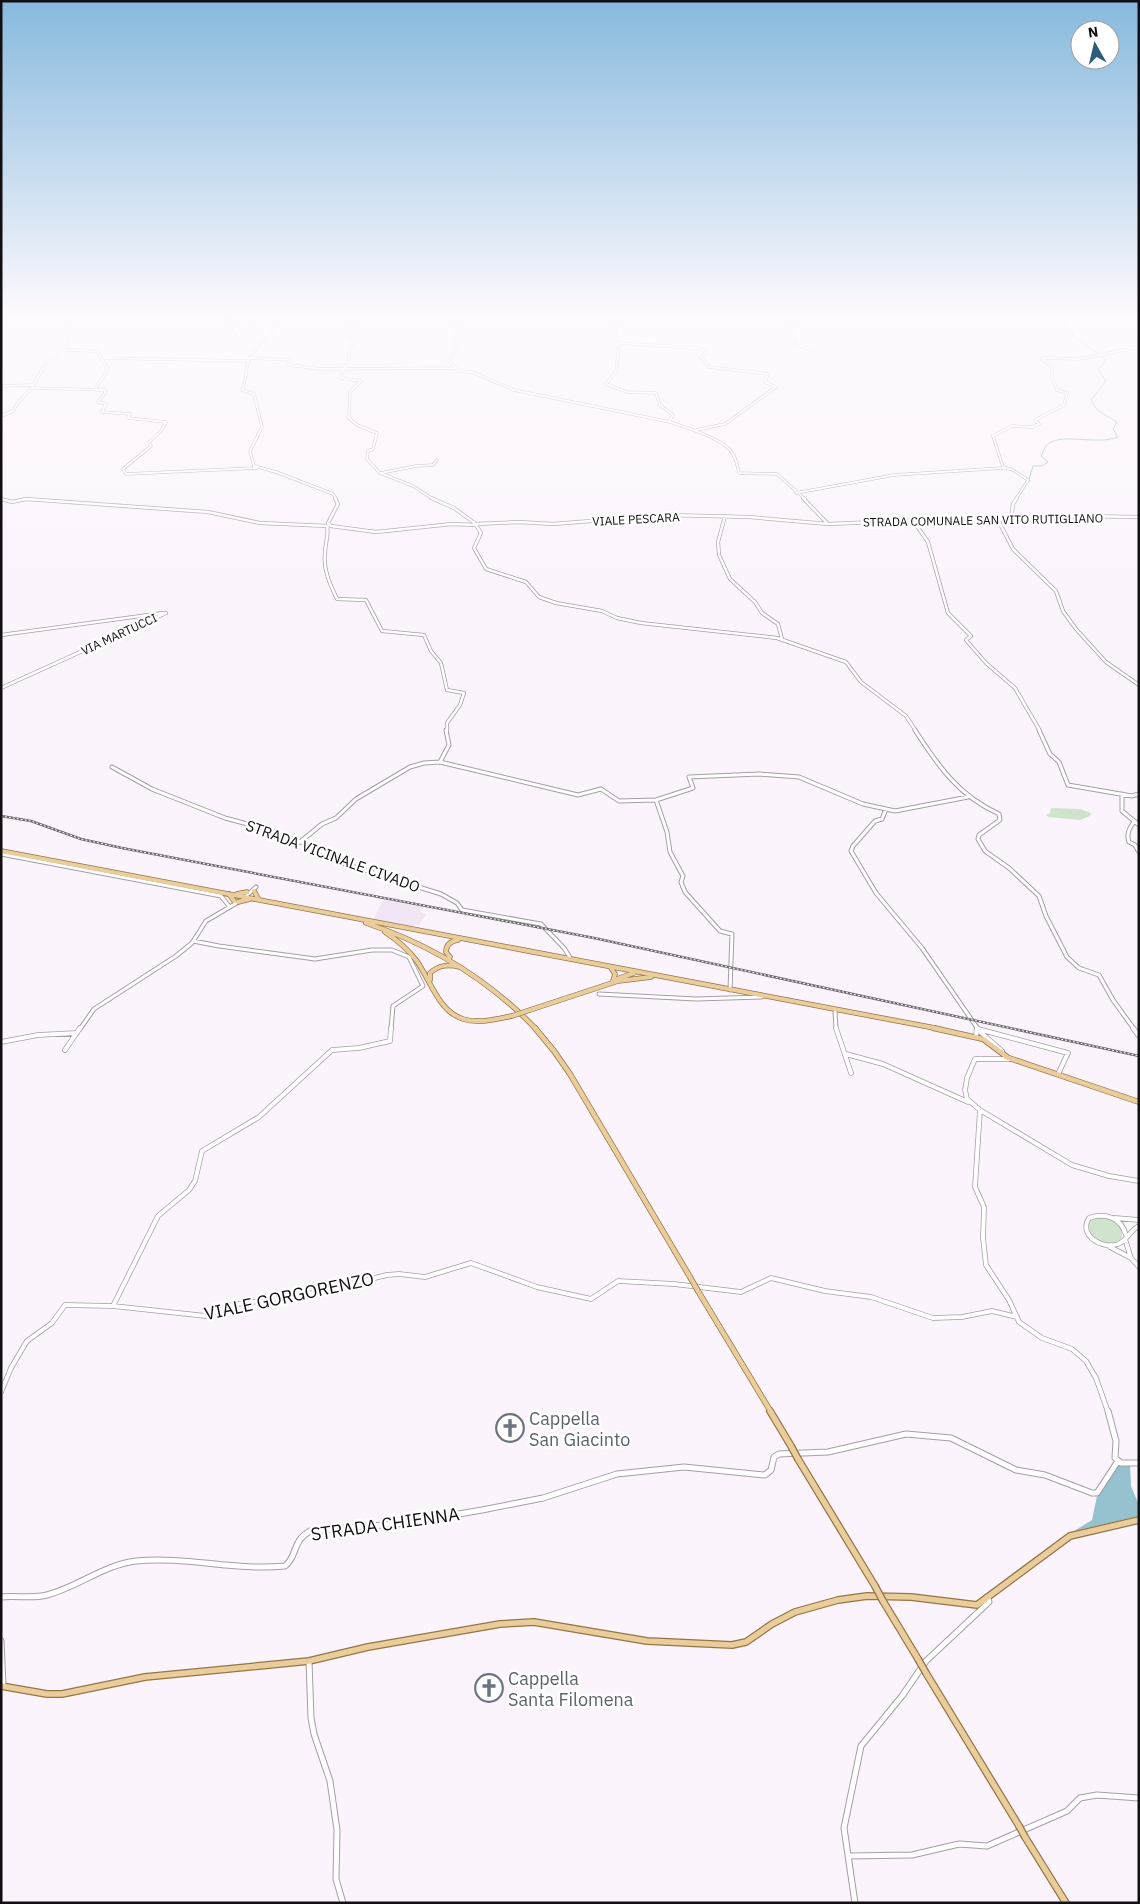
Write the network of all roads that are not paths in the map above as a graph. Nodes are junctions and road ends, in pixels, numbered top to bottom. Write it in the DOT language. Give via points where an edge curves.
graph roads {
  1 [pos="15,407"];
  2 [pos="105,407"];
  3 [pos="257,407"];
  4 [pos="350,407"];
  5 [pos="596,407"];
  6 [pos="661,407"];
  7 [pos="748,407"];
  8 [pos="1060,407"];
  9 [pos="1,416"];
  10 [pos="670,422"];
  11 [pos="695,430"];
  12 [pos="437,460"];
  13 [pos="256,468"];
  14 [pos="1004,468"];
  15 [pos="381,473"];
  16 [pos="796,493"];
  17 [pos="1,499"];
  18 [pos="725,516"];
  19 [pos="1139,517"];
  20 [pos="1011,519"];
  21 [pos="998,520"];
  22 [pos="914,521"];
  23 [pos="475,524"];
  24 [pos="828,524"];
  25 [pos="327,526"];
  26 [pos="334,526"];
  27 [pos="1,635"];
  28 [pos="782,639"];
  29 [pos="1139,685"];
  30 [pos="1,688"];
  31 [pos="440,762"];
  32 [pos="112,767"];
  33 [pos="1122,794"];
  34 [pos="1139,794"];
  35 [pos="969,797"];
  36 [pos="655,800"];
  37 [pos="886,809"];
  38 [pos="1134,822"];
  39 [pos="1139,825"];
  40 [pos="300,842"];
  41 [pos="1,852"];
  42 [pos="1139,852"];
  43 [pos="255,889"];
  44 [pos="247,892"];
  45 [pos="228,894"];
  46 [pos="240,896"];
  47 [pos="245,897"];
  48 [pos="258,899"];
  49 [pos="233,903"];
  50 [pos="340,916"];
  51 [pos="370,924"];
  52 [pos="463,940"];
  53 [pos="193,941"];
  54 [pos="572,960"];
  55 [pos="462,966"];
  56 [pos="611,968"];
  57 [pos="468,970"];
  58 [pos="636,972"];
  59 [pos="660,978"];
  60 [pos="626,980"];
  61 [pos="613,981"];
  62 [pos="430,985"];
  63 [pos="597,987"];
  64 [pos="730,990"];
  65 [pos="599,994"];
  66 [pos="762,997"];
  67 [pos="835,1010"];
  68 [pos="978,1030"];
  69 [pos="78,1033"];
  70 [pos="976,1036"];
  71 [pos="1139,1036"];
  72 [pos="1,1042"];
  73 [pos="65,1050"];
  74 [pos="846,1054"];
  75 [pos="1008,1057"];
  76 [pos="851,1073"];
  77 [pos="1058,1074"];
  78 [pos="1139,1102"];
  79 [pos="970,1103"];
  80 [pos="980,1110"];
  81 [pos="1139,1182"];
  82 [pos="1112,1217"];
  83 [pos="1139,1220"];
  84 [pos="1139,1226"];
  85 [pos="1125,1237"];
  86 [pos="1107,1246"];
  87 [pos="1131,1258"];
  88 [pos="1139,1267"];
  89 [pos="113,1306"];
  90 [pos="1016,1316"];
  91 [pos="729,1342"];
  92 [pos="1,1392"];
  93 [pos="791,1446"];
  94 [pos="1118,1461"];
  95 [pos="1139,1463"];
  96 [pos="1139,1520"];
  97 [pos="1,1597"];
  98 [pos="884,1598"];
  99 [pos="988,1598"];
  100 [pos="1,1641"];
  101 [pos="309,1661"];
  102 [pos="2,1686"];
  103 [pos="1139,1798"];
  104 [pos="849,1856"];
  105 [pos="343,1903"];
  106 [pos="855,1903"];
  107 [pos="1066,1903"];
  1 -- 9 [label="street" via="12,412"];
  2 -- 13 [label="street" via="102,412 166,422 149,442 151,446 124,469 126,474"];
  3 -- 13 [label="street" via="262,427 250,451"];
  4 -- 15 [label="street" via="348,418 377,433 373,449 368,451 366,458"];
  5 -- 10 [label="street"];
  6 -- 10 [label="street" via="673,415"];
  7 -- 11 [label="street" via="724,424"];
  8 -- 14 [label="street" via="1035,420 1039,424 1035,427 1012,426 993,435"];
  10 -- 11 [label="street"];
  11 -- 16 [label="street" via="728,448 735,457 739,473 776,474"];
  12 -- 15 [label="street" via="433,465"];
  13 -- 26 [label="street" via="276,472 333,494 338,504 328,523"];
  14 -- 16 [label="street" via="894,475"];
  14 -- 20 [label="street" via="1028,480 1013,504"];
  15 -- 23 [label="street" via="452,506"];
  16 -- 24 [label="street"];
  17 -- 25 [label="street, VIALE PESCARA" via="149,507 208,512 260,522"];
  18 -- 23 [label="street, VIALE PESCARA" via="658,515 602,522"];
  18 -- 24 [label="street, VIALE PESCARA"];
  18 -- 28 [label="street" via="718,542 730,579 762,613 779,625"];
  19 -- 20 [label="street, STRADA COMUNALE SAN VITO RUTIGLIANO"];
  20 -- 21 [label="street, STRADA COMUNALE SAN VITO RUTIGLIANO"];
  21 -- 22 [label="street, STRADA COMUNALE SAN VITO RUTIGLIANO"];
  21 -- 29 [label="street" via="1013,549 1056,591 1076,630 1106,662"];
  22 -- 24 [label="street, STRADA COMUNALE SAN VITO RUTIGLIANO"];
  22 -- 33 [label="street" via="928,542 948,613 971,636 966,640 986,663 1015,688 1036,722 1050,754 1058,762 1068,786"];
  23 -- 26 [label="street, VIALE PESCARA" via="376,532"];
  23 -- 28 [label="street" via="481,533 475,550 484,568 526,582 541,599 602,611 641,623"];
  25 -- 26 [label="street, VIALE PESCARA"];
  25 -- 31 [label="street" via="326,577 337,599 366,600 382,631 424,635 431,651 441,661 447,690 464,693 446,725 448,747"];
  27 -- 30 [label="street, VIA MARTUCCI" via="166,612"];
  28 -- 35 [label="street" via="849,665 861,682 906,716 936,763"];
  31 -- 36 [label="street" via="576,795 601,789 619,801"];
  31 -- 40 [label="street" via="410,767 376,786"];
  32 -- 40 [label="street, STRADA VICINALE CIVADO" via="152,789 225,818"];
  33 -- 34 [label="street"];
  33 -- 38 [label="street" via="1122,811"];
  35 -- 37 [label="street" via="905,810"];
  35 -- 71 [label="street" via="1001,817 979,835 985,851 1039,896 1067,957 1079,968 1099,975"];
  36 -- 37 [label="street" via="693,788 689,777 768,774 802,778 863,804"];
  36 -- 64 [label="street" via="668,834 670,852 683,876 681,882 685,892 720,931 732,934"];
  37 -- 68 [label="street" via="882,819 876,821 851,851 876,893 922,948"];
  38 -- 39 [label="street"];
  38 -- 42 [label="street" via="1127,838"];
  40 -- 54 [label="street, STRADA VICINALE CIVADO" via="345,864 441,894 457,903 462,910 541,924"];
  41 -- 45 [label="main road"];
  41 -- 49 [label="street" via="221,896"];
  43 -- 44 [label="street"];
  43 -- 47 [label="street"];
  43 -- 48 [label="main road"];
  44 -- 45 [label="main road"];
  44 -- 46 [label="street"];
  45 -- 46 [label="main road"];
  45 -- 49 [label="main road"];
  46 -- 47 [label="main road"];
  46 -- 49 [label="street"];
  47 -- 48 [label="main road"];
  47 -- 49 [label="street"];
  48 -- 49 [label="main road"];
  48 -- 50 [label="main road"];
  49 -- 53 [label="street" via="206,921"];
  50 -- 51 [label="main road"];
  50 -- 52 [label="main road"];
  51 -- 55 [label="main road" via="417,942"];
  51 -- 62 [label="main road" via="406,946"];
  52 -- 54 [label="main road"];
  52 -- 55 [label="main road" via="450,943 446,950"];
  53 -- 69 [label="street" via="176,956 97,1006"];
  53 -- 89 [label="street" via="311,960 369,950 392,951 409,957 423,986 393,1006 390,1041 332,1050 259,1117 202,1151 195,1181 158,1216"];
  54 -- 56 [label="main road"];
  55 -- 57 [label="main road"];
  56 -- 58 [label="main road"];
  56 -- 61 [label="main road" via="615,974"];
  57 -- 62 [label="main road" via="454,965 440,966 430,973"];
  57 -- 91 [label="main road, bridge" via="508,1000 551,1047"];
  58 -- 59 [label="main road"];
  58 -- 60 [label="main road"];
  58 -- 61 [label="main road"];
  59 -- 60 [label="main road"];
  59 -- 64 [label="main road"];
  60 -- 63 [label="main road"];
  61 -- 63 [label="main road"];
  62 -- 63 [label="main road, bridge" via="445,1008 461,1019 482,1022 512,1016"];
  64 -- 66 [label="main road"];
  65 -- 66 [label="street" via="696,999"];
  66 -- 67 [label="main road"];
  67 -- 70 [label="main road"];
  67 -- 74 [label="street" via="836,1033"];
  68 -- 70 [label="street"];
  68 -- 75 [label="street"];
  68 -- 77 [label="street" via="1068,1053"];
  69 -- 72 [label="street" via="38,1035"];
  69 -- 73 [label="street"];
  70 -- 75 [label="main road" via="994,1051"];
  74 -- 76 [label="street"];
  74 -- 79 [label="street" via="883,1064"];
  75 -- 77 [label="main road"];
  75 -- 79 [label="street" via="973,1060 966,1085 966,1097"];
  77 -- 78 [label="main road"];
  79 -- 80 [label="street"];
  80 -- 81 [label="street" via="1072,1165"];
  80 -- 90 [label="street" via="975,1187 984,1207 986,1265"];
  82 -- 83 [label="street"];
  82 -- 85 [label="street" via="1122,1225"];
  82 -- 86 [label="street" via="1094,1216 1086,1221 1085,1226 1089,1236"];
  84 -- 85 [label="street"];
  85 -- 86 [label="street" via="1118,1245"];
  85 -- 87 [label="street"];
  86 -- 87 [label="street"];
  87 -- 88 [label="street"];
  89 -- 90 [label="street, VIALE GORGORENZO" via="206,1316 238,1304 308,1294 387,1275 425,1277 474,1263 537,1287 591,1299 599,1297 618,1281 741,1292 771,1278 825,1291 871,1297 933,1318 962,1317 992,1310"];
  89 -- 92 [label="street, VIALE GORGORENZO" via="65,1305 52,1323 27,1341"];
  90 -- 94 [label="street" via="1028,1330 1079,1353 1092,1369 1113,1427 1114,1454"];
  91 -- 93 [label="main road"];
  93 -- 98 [label="main road, bridge"];
  94 -- 95 [label="street"];
  94 -- 97 [label="street, STRADA CHIENNA" via="1095,1494 1045,1475 1016,1470 951,1438 915,1434 828,1452 779,1454 774,1457 769,1474 765,1475 684,1467 612,1475 543,1498 407,1523 310,1531 300,1537 285,1566 137,1560 113,1566 44,1596"];
  96 -- 99 [label="main road" via="1078,1532"];
  98 -- 99 [label="main road" via="911,1596 977,1605"];
  98 -- 101 [label="main road" via="850,1598 814,1605 781,1619 742,1644 647,1640 534,1622 450,1632"];
  98 -- 107 [label="main road, bridge"];
  99 -- 104 [label="street" via="989,1602 926,1661 861,1746 844,1828"];
  100 -- 102 [label="street"];
  101 -- 102 [label="main road" via="144,1677 50,1695"];
  101 -- 105 [label="street" via="311,1718 330,1781 337,1830 336,1879"];
  103 -- 104 [label="street" via="1097,1795 1080,1798 1067,1811 987,1846 959,1844 912,1855"];
  104 -- 106 [label="street"];
}
